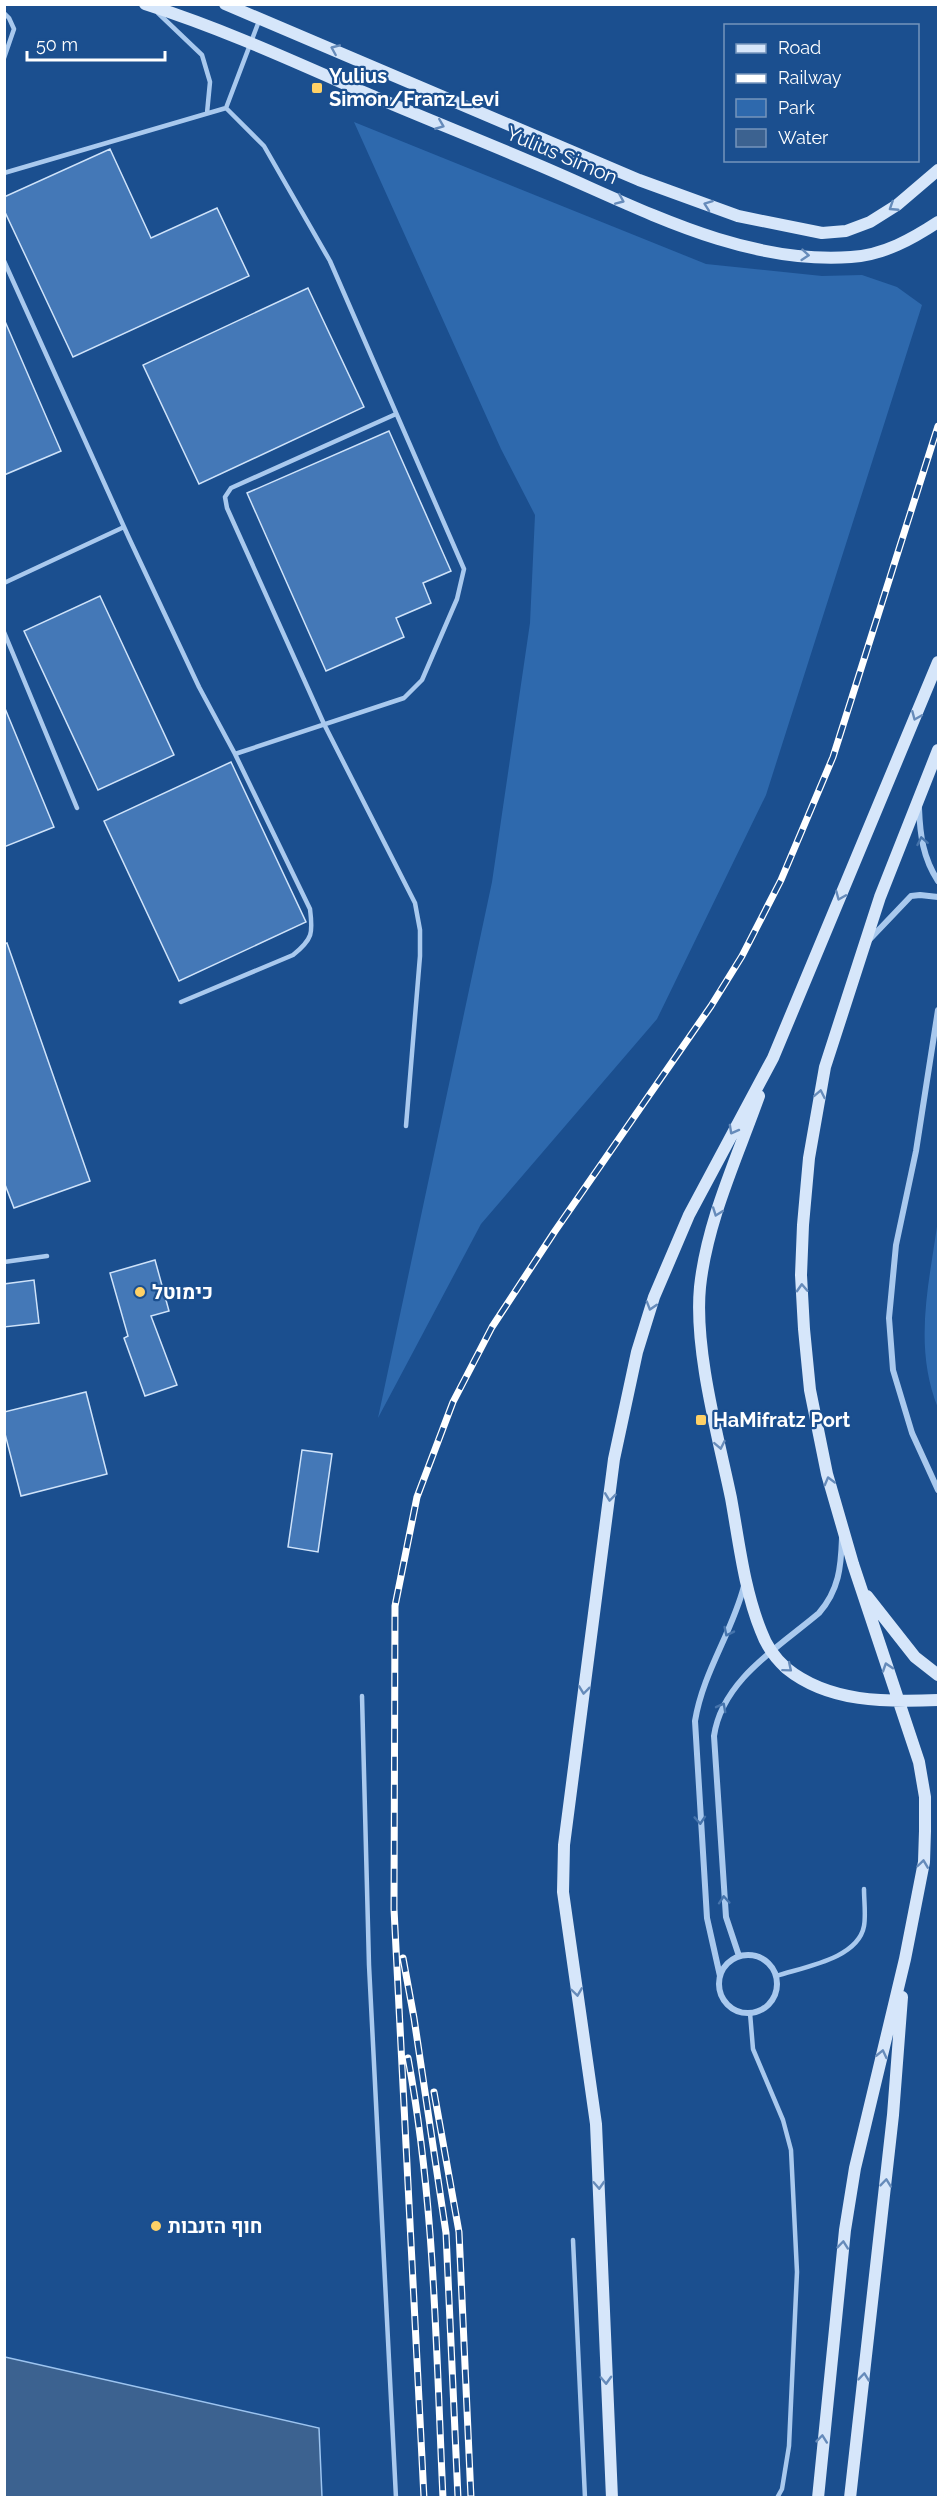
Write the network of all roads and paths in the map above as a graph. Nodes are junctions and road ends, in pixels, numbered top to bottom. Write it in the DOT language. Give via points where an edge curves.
graph roads {
  1 [pos="225,4"];
  2 [pos="148,6"];
  3 [pos="4,13"];
  4 [pos="260,18"];
  5 [pos="251,44"];
  6 [pos="4,58"];
  7 [pos="226,108"];
  8 [pos="207,113"];
  9 [pos="939,170"];
  10 [pos="4,172"];
  11 [pos="939,222"];
  12 [pos="4,261"];
  13 [pos="396,414"];
  14 [pos="124,527"];
  15 [pos="4,583"];
  16 [pos="4,632"];
  17 [pos="939,662"];
  18 [pos="324,724"];
  19 [pos="939,750"];
  20 [pos="235,754"];
  21 [pos="919,798"];
  22 [pos="77,808"];
  23 [pos="939,881"];
  24 [pos="939,897"];
  25 [pos="865,944"];
  26 [pos="181,1002"];
  27 [pos="938,1013"];
  28 [pos="773,1058"];
  29 [pos="406,1126"];
  30 [pos="47,1256"];
  31 [pos="4,1262"];
  32 [pos="939,1490"];
  33 [pos="842,1526"];
  34 [pos="746,1576"];
  35 [pos="861,1588"];
  36 [pos="772,1653"];
  37 [pos="939,1675"];
  38 [pos="362,1696"];
  39 [pos="939,1700"];
  40 [pos="898,1702"];
  41 [pos="864,1889"];
  42 [pos="739,1956"];
  43 [pos="905,1959"];
  44 [pos="720,1976"];
  45 [pos="776,1976"];
  46 [pos="750,2013"];
  47 [pos="573,2240"];
  48 [pos="396,2498"];
  49 [pos="585,2498"];
  50 [pos="612,2498"];
  51 [pos="777,2498"];
  52 [pos="818,2498"];
  53 [pos="850,2498"];
  1 -- 4 [label="street, Yulius Simon"];
  2 -- 5 [label="street, Yulius Simon"];
  2 -- 8 [label="lane" via="202,55 210,82"];
  3 -- 6 [label="lane" via="14,29"];
  4 -- 5 [label="lane"];
  9 -- 4 [label="street, Yulius Simon, one-way" via="870,222 846,231 822,233 789,228 738,216 639,180"];
  5 -- 7 [label="lane"];
  5 -- 11 [label="street, Yulius Simon, one-way" via="738,246 778,253 852,257 882,252"];
  7 -- 8 [label="lane"];
  7 -- 13 [label="lane" via="264,146 330,261"];
  8 -- 10 [label="lane"];
  12 -- 14 [label="lane"];
  13 -- 18 [label="lane" via="464,569 457,599 422,680 404,698"];
  13 -- 18 [label="lane" via="231,488 225,497"];
  14 -- 15 [label="lane"];
  14 -- 20 [label="lane"];
  16 -- 22 [label="lane"];
  17 -- 28 [label="street, one-way"];
  18 -- 20 [label="lane"];
  18 -- 29 [label="lane" via="415,903 420,956"];
  19 -- 21 [label="street"];
  20 -- 26 [label="lane" via="310,909 313,930 306,945 293,955"];
  23 -- 21 [label="street, one-way" via="920,837"];
  21 -- 25 [label="street"];
  24 -- 25 [label="street" via="911,896"];
  33 -- 25 [label="street, one-way" via="810,1390 801,1275 802,1225 825,1066"];
  27 -- 32 [label="street" via="896,1245 890,1318 893,1370 912,1433"];
  28 -- 34 [label="street, one-way" via="710,1231 700,1288 702,1345"];
  28 -- 50 [label="street, one-way" via="689,1215 664,1271 637,1352 615,1459 564,1845 563,1892 596,2124"];
  30 -- 31 [label="lane"];
  33 -- 35 [label="street"];
  33 -- 36 [label="street" via="838,1582 829,1602"];
  34 -- 36 [label="street" via="761,1632"];
  34 -- 44 [label="street, one-way" via="736,1616 706,1677 695,1721 707,1918"];
  35 -- 37 [label="street" via="915,1657"];
  40 -- 35 [label="street, one-way"];
  36 -- 40 [label="street, one-way" via="796,1675 824,1690"];
  42 -- 36 [label="street, one-way" via="726,1917 714,1736 724,1703 748,1673"];
  38 -- 48 [label="lane" via="369,1965"];
  39 -- 40 [label="street"];
  43 -- 40 [label="street, one-way" via="924,1862 925,1797"];
  41 -- 45 [label="lane" via="864,1925 859,1940 847,1952"];
  42 -- 44 [label="street"];
  42 -- 45 [label="street" via="757,1957"];
  52 -- 43 [label="street, one-way" via="854,2178"];
  53 -- 43 [label="street, one-way" via="893,2115"];
  44 -- 46 [label="street" via="724,2001 740,2012"];
  45 -- 46 [label="street" via="772,2001"];
  46 -- 51 [label="lane" via="753,2049 783,2120 791,2150 797,2284 789,2446"];
  47 -- 49 [label="lane"];
}
